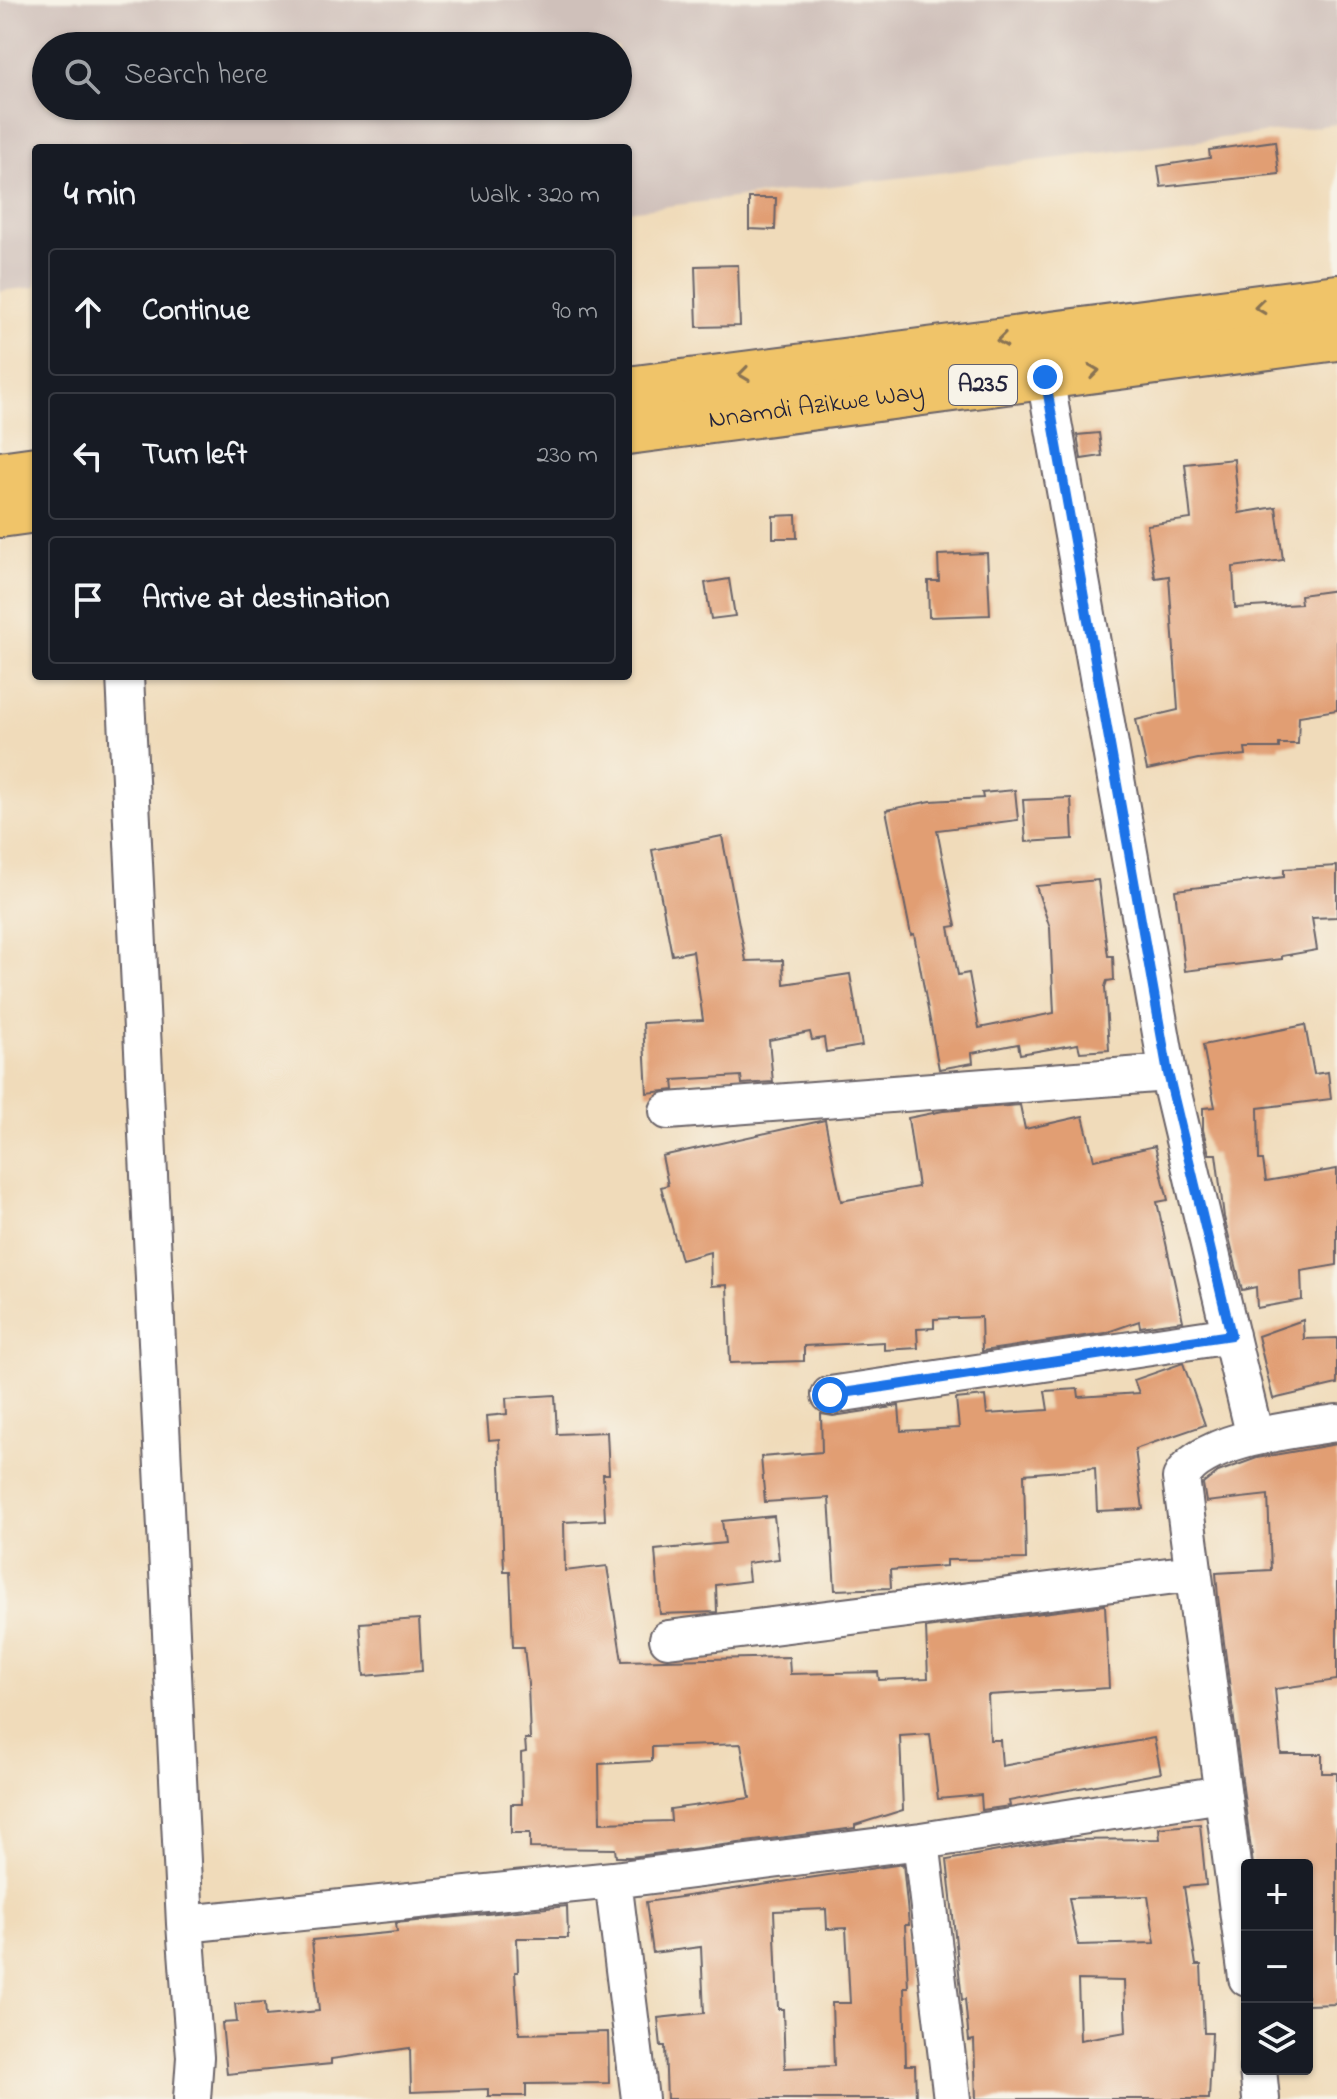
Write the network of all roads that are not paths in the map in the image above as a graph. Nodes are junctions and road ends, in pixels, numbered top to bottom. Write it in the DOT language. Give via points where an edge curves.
graph roads {
  1 [pos="1337,297"];
  2 [pos="1337,338"];
  3 [pos="1045,377"];
  4 [pos="632,388"];
  5 [pos="632,431"];
  6 [pos="32,470"];
  7 [pos="0,474"];
  8 [pos="32,511"];
  9 [pos="0,515"];
  10 [pos="125,680"];
  11 [pos="1168,1073"];
  12 [pos="668,1111"];
  13 [pos="1231,1335"];
  14 [pos="830,1395"];
  15 [pos="1337,1423"];
  16 [pos="1255,1437"];
  17 [pos="1192,1573"];
  18 [pos="668,1639"];
  19 [pos="1222,1794"];
  20 [pos="921,1841"];
  21 [pos="613,1880"];
  22 [pos="185,1924"];
  23 [pos="1241,1934"];
  24 [pos="1259,2075"];
  25 [pos="193,2099"];
  26 [pos="640,2099"];
  27 [pos="952,2099"];
  28 [pos="1261,2099"];
  1 -- 4 [label="highway, Nnamdi Azikwe Way / A235, one-way"];
  3 -- 2 [label="highway, Nnamdi Azikwe Way / A235, one-way"];
  3 -- 5 [label="highway, Nnamdi Azikwe Way / A235"];
  3 -- 11 [label="street"];
  6 -- 7 [label="highway"];
  8 -- 9 [label="highway"];
  10 -- 22 [label="street"];
  11 -- 12 [label="street"];
  11 -- 13 [label="street"];
  13 -- 14 [label="street"];
  13 -- 16 [label="street"];
  15 -- 16 [label="street"];
  16 -- 17 [label="street" via="1197,1460 1181,1478"];
  17 -- 18 [label="street"];
  17 -- 19 [label="street"];
  19 -- 20 [label="street"];
  19 -- 23 [label="street"];
  20 -- 21 [label="street"];
  20 -- 27 [label="street"];
  21 -- 22 [label="street"];
  21 -- 26 [label="street"];
  22 -- 25 [label="street"];
  24 -- 28 [label="street"];
}
